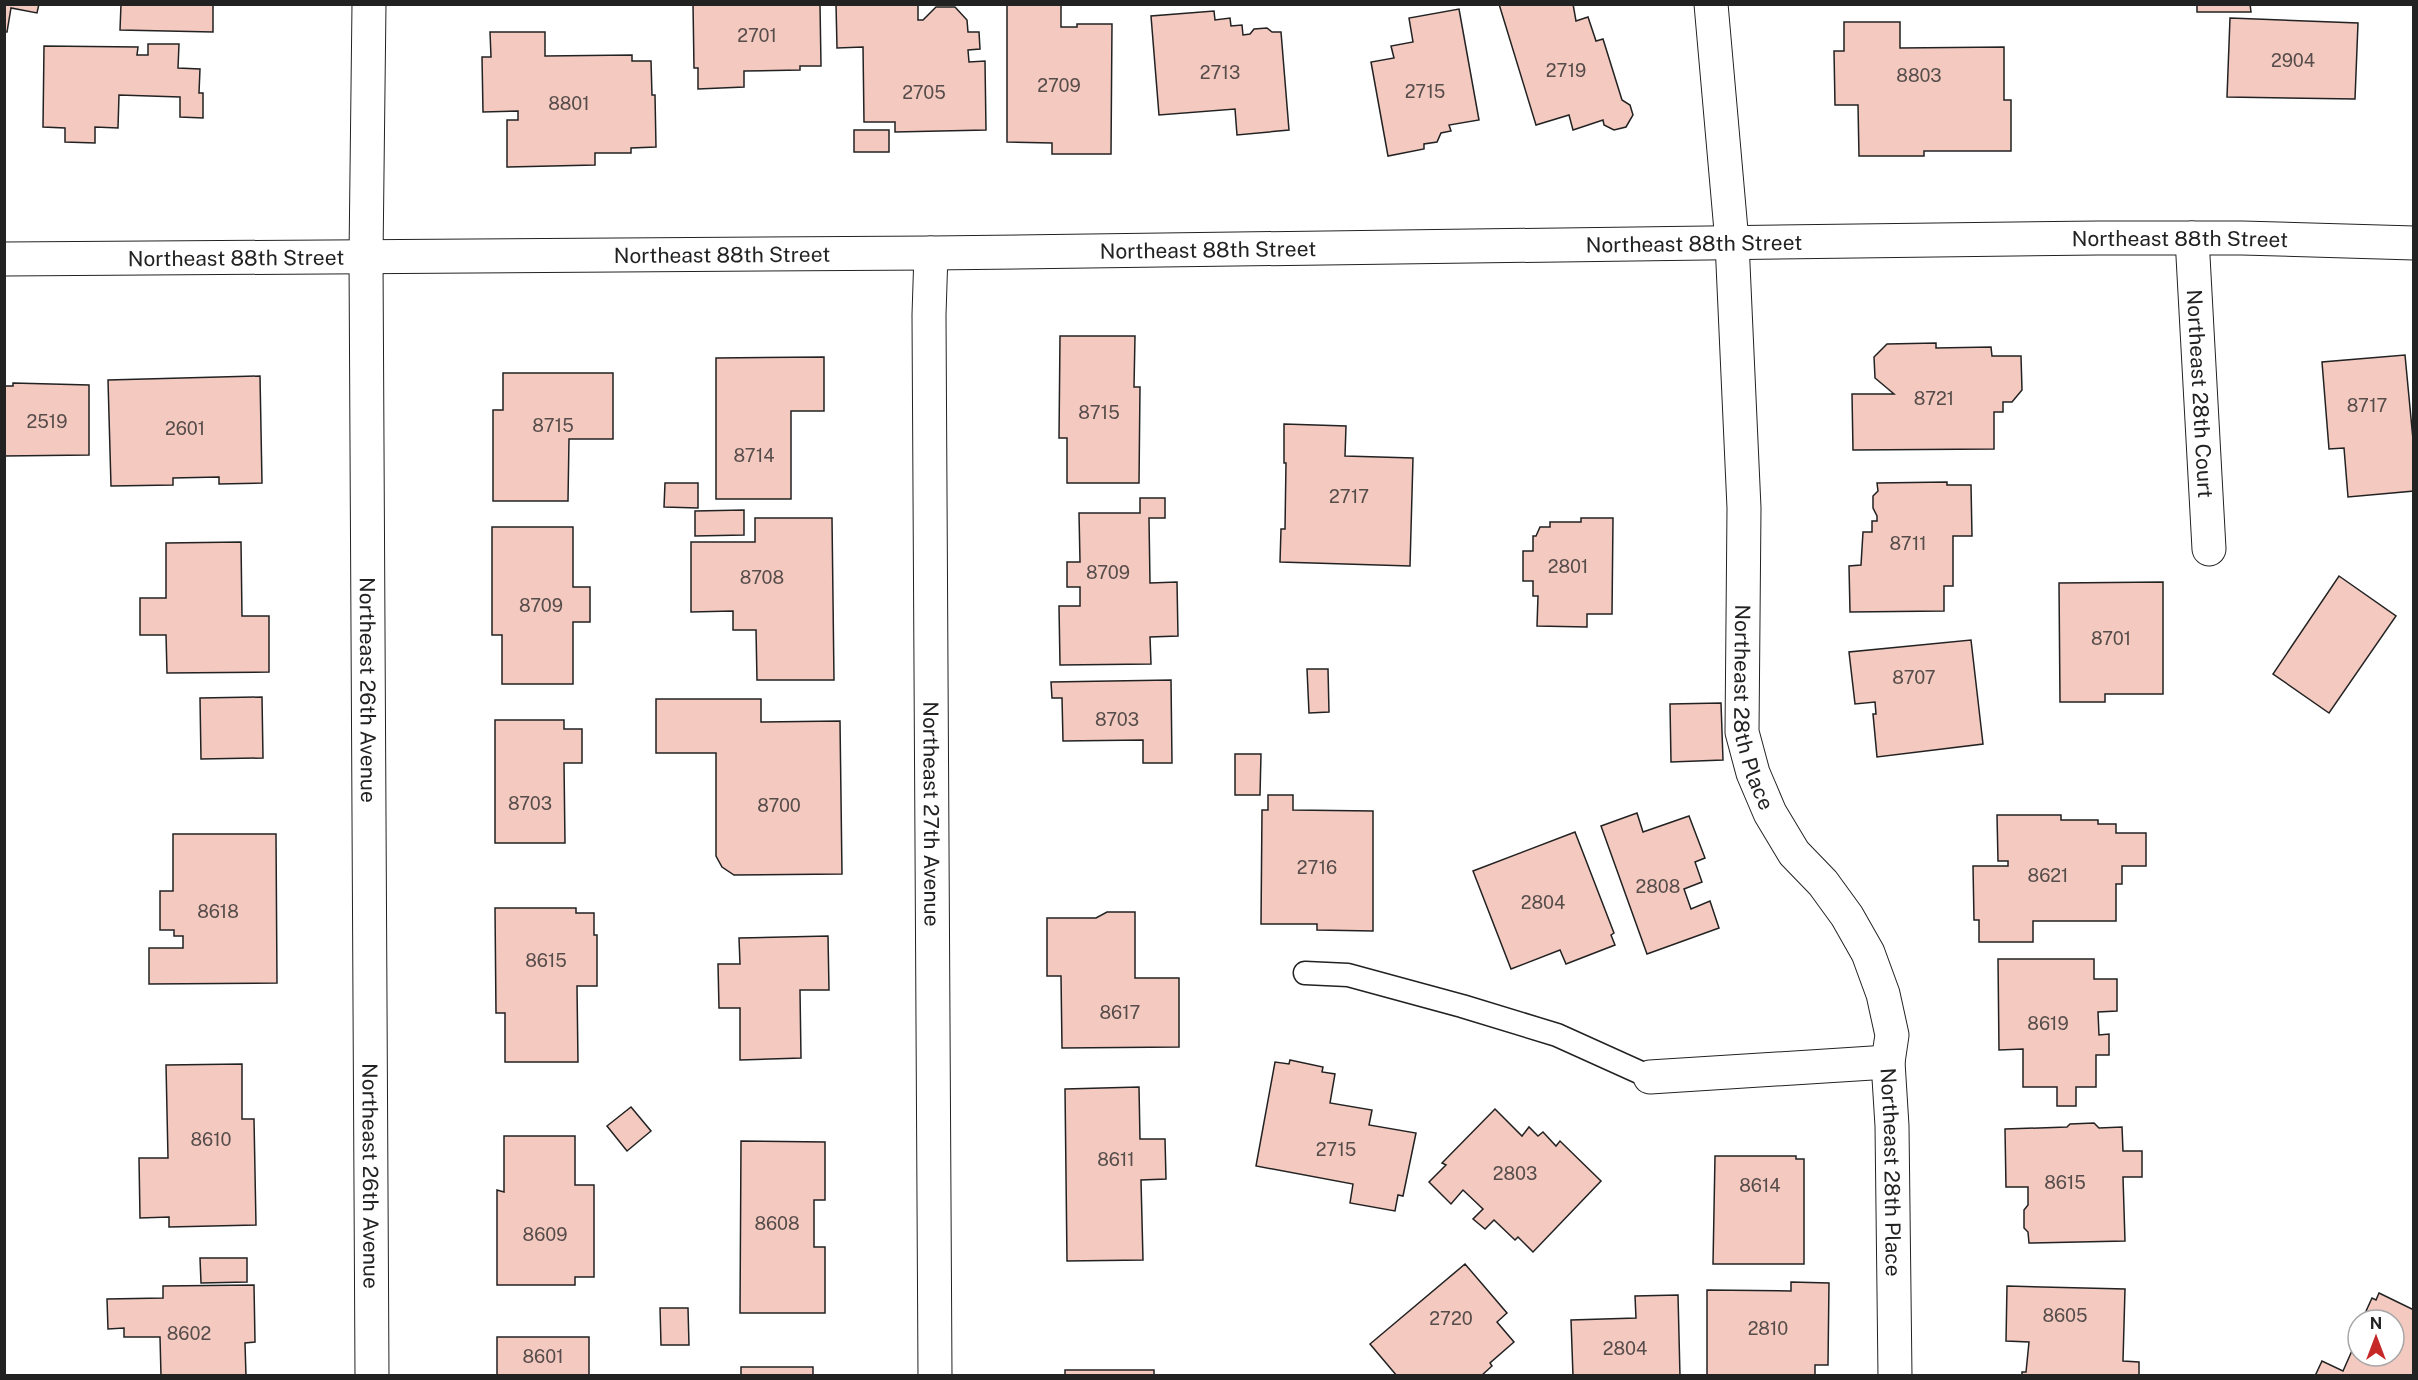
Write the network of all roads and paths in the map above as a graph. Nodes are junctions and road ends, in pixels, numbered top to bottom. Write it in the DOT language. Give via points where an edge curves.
graph roads {
  1 [pos="369,4"];
  2 [pos="1711,4"];
  3 [pos="2192,238"];
  4 [pos="1732,242"];
  5 [pos="2414,243"];
  6 [pos="931,253"];
  7 [pos="366,257"];
  8 [pos="4,259"];
  9 [pos="2209,549"];
  10 [pos="1305,973"];
  11 [pos="1888,1062"];
  12 [pos="1650,1077"];
  13 [pos="372,1376"];
  14 [pos="935,1376"];
  15 [pos="1895,1376"];
  1 -- 7 [label="street, Northeast 26th Avenue"];
  2 -- 4 [label="street, Northeast 28th Place"];
  3 -- 4 [label="street, Northeast 88th Street"];
  3 -- 5 [label="street, Northeast 88th Street"];
  3 -- 9 [label="street, Northeast 28th Court"];
  4 -- 6 [label="street, Northeast 88th Street"];
  4 -- 11 [label="street, Northeast 28th Place" via="1744,508 1742,732 1770,813 1794,853 1823,883 1868,953 1892,1035"];
  6 -- 7 [label="street, Northeast 88th Street"];
  6 -- 14 [label="street, Northeast 27th Avenue"];
  7 -- 8 [label="street, Northeast 88th Street"];
  7 -- 13 [label="street, Northeast 26th Avenue"];
  10 -- 12 [label="lane" via="1348,975 1473,1009 1557,1035"];
  11 -- 12 [label="street"];
  11 -- 15 [label="street, Northeast 28th Place"];
}
